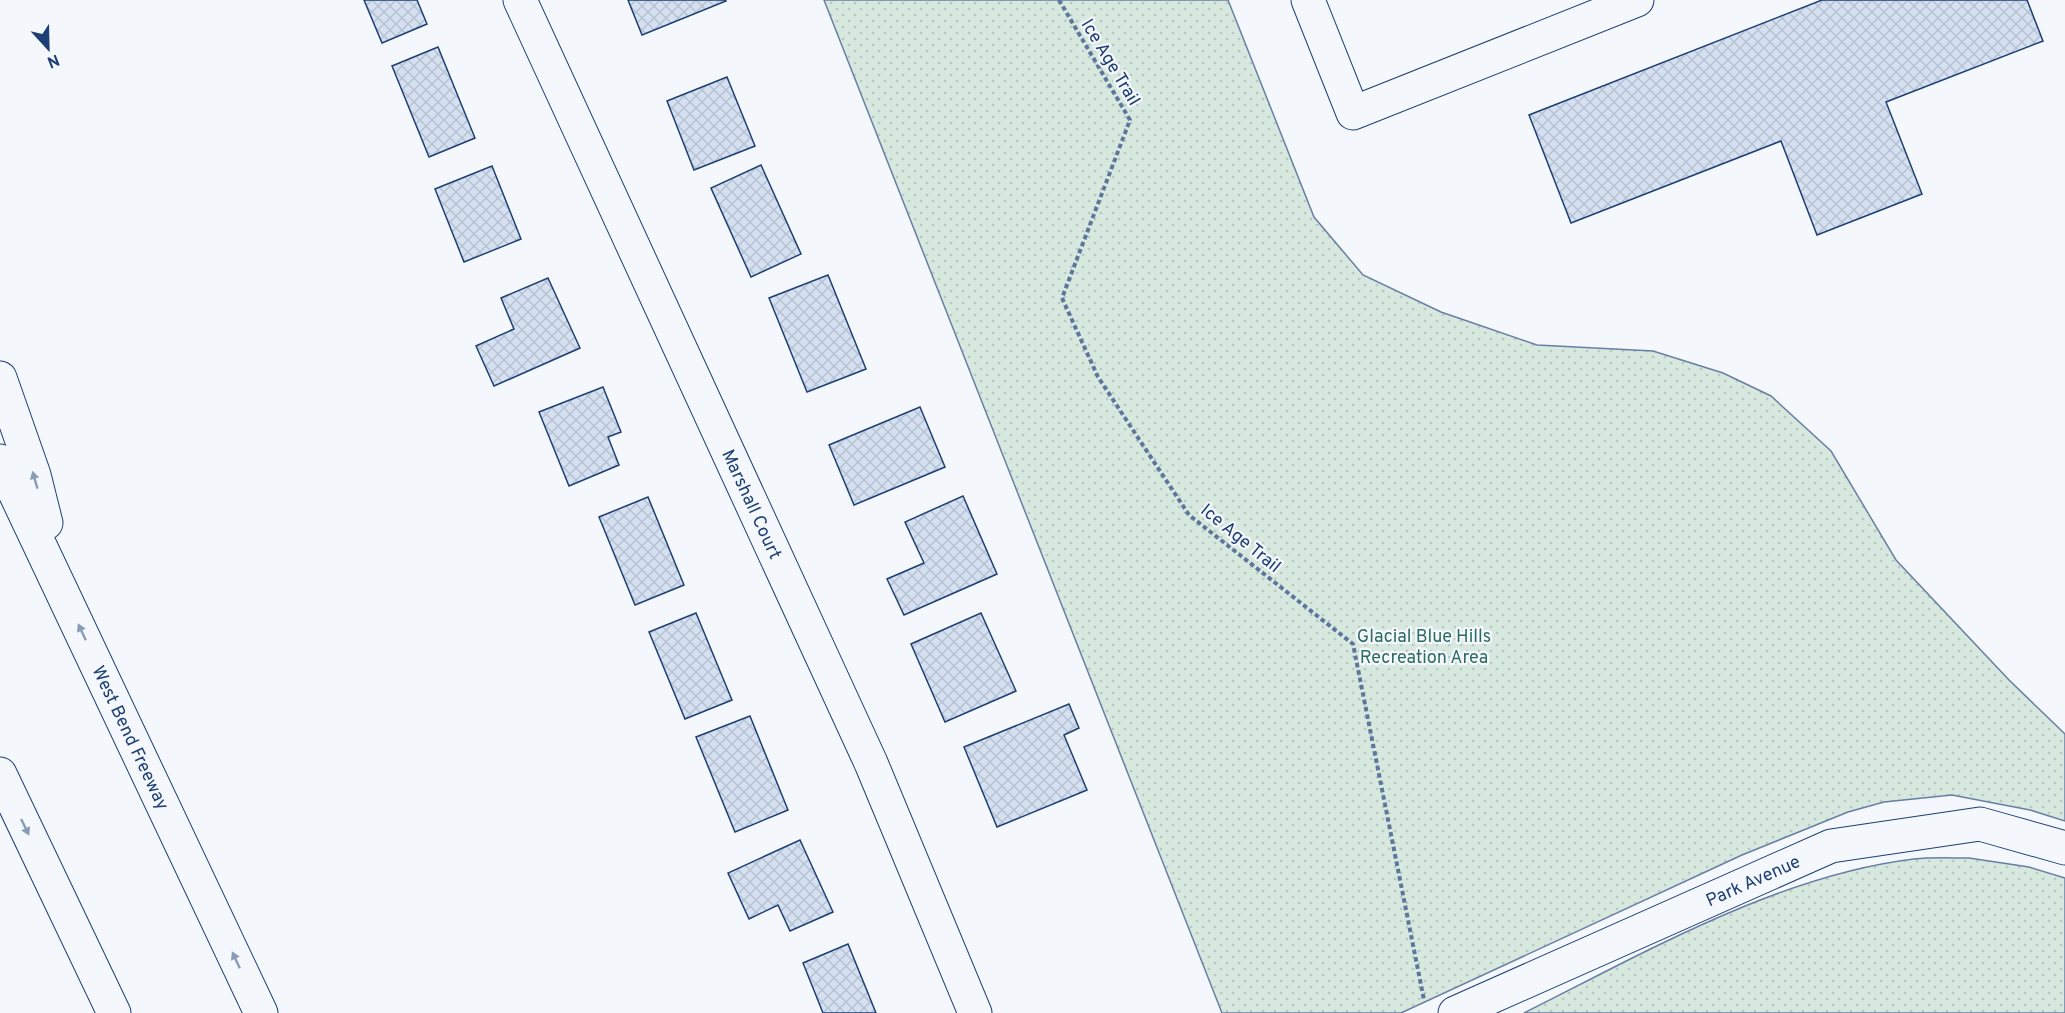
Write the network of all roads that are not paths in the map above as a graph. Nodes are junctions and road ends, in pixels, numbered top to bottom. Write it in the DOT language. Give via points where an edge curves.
graph roads {
  1 [pos="520,0"];
  2 [pos="1308,0"];
  3 [pos="1636,0"];
  4 [pos="0,378"];
  5 [pos="0,461"];
  6 [pos="66,597"];
  7 [pos="0,774"];
  8 [pos="2065,848"];
  9 [pos="1440,1008"];
  10 [pos="114,1013"];
  11 [pos="261,1013"];
  12 [pos="975,1013"];
  1 -- 12 [label="main road, Marshall Court" via="871,763"];
  2 -- 3 [label="main road" via="1353,113"];
  6 -- 4 [label="main road, one-way" via="34,475"];
  5 -- 6 [label="main road, West Bend Freeway"];
  11 -- 6 [label="main road, West Bend Freeway, one-way"];
  7 -- 10 [label="main road, one-way"];
  8 -- 9 [label="main road, Park Avenue" via="1980,824 1831,846"];
}
